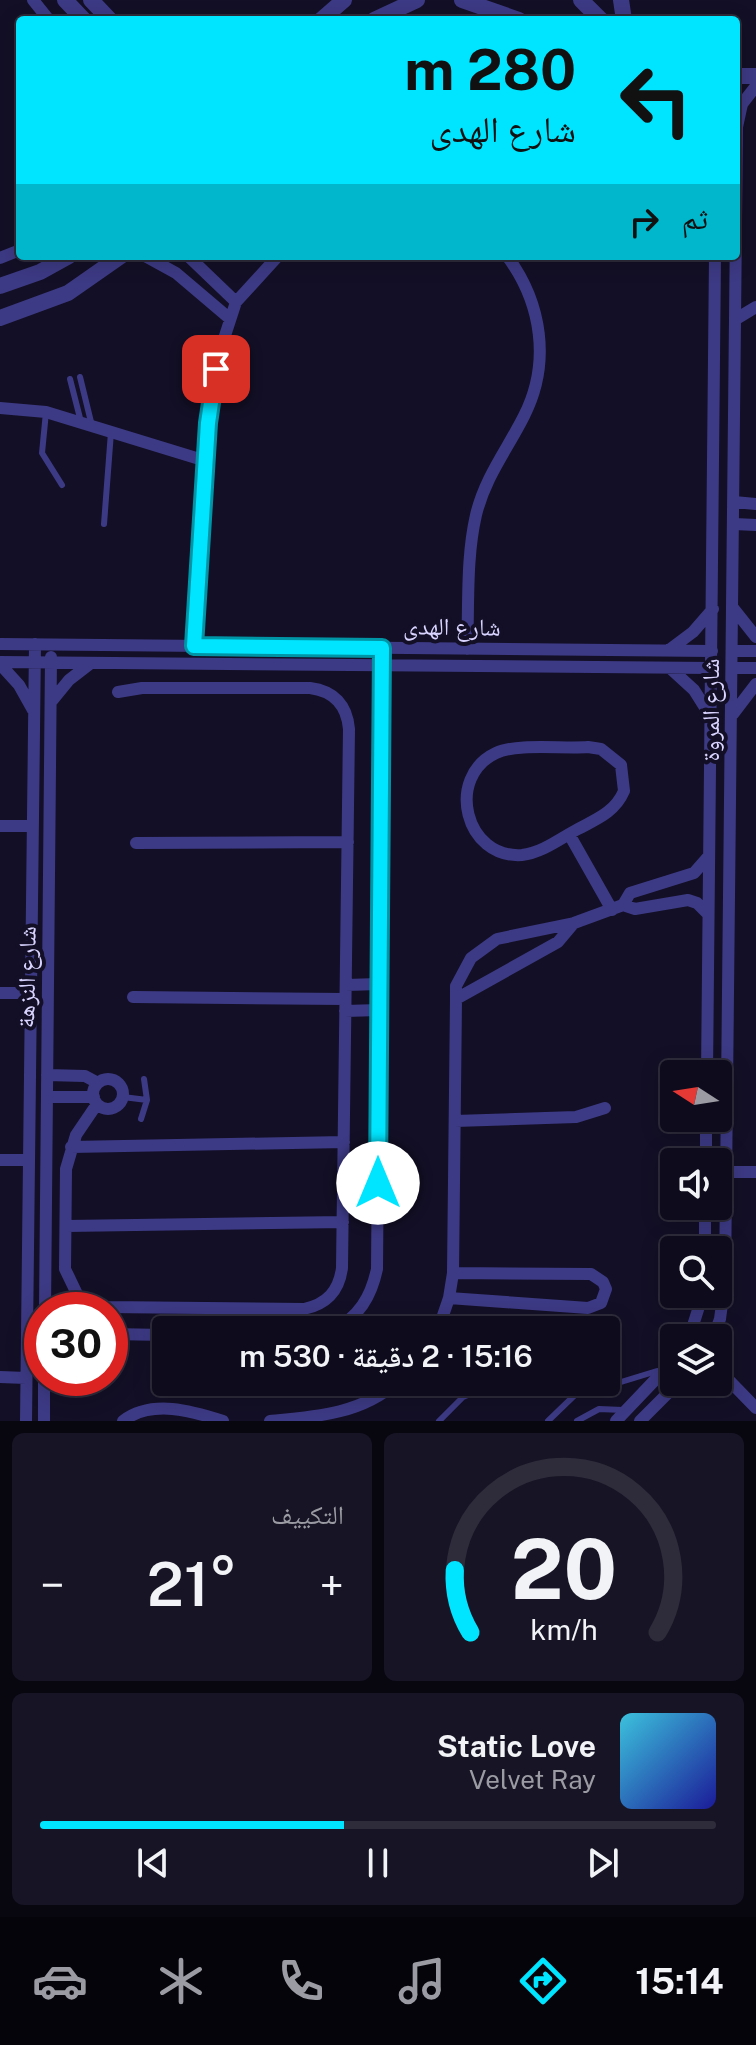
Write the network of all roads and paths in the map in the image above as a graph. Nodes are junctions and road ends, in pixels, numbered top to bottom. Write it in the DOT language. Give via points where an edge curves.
graph roads {
  1 [pos="33,0"];
  2 [pos="65,0"];
  3 [pos="91,0"];
  4 [pos="344,0"];
  5 [pos="417,0"];
  6 [pos="462,0"];
  7 [pos="581,0"];
  8 [pos="46,16"];
  9 [pos="80,16"];
  10 [pos="106,16"];
  11 [pos="326,16"];
  12 [pos="383,16"];
  13 [pos="508,16"];
  14 [pos="597,16"];
  15 [pos="756,86"];
  16 [pos="740,112"];
  17 [pos="62,260"];
  18 [pos="115,260"];
  19 [pos="152,260"];
  20 [pos="192,260"];
  21 [pos="274,260"];
  22 [pos="510,260"];
  23 [pos="715,260"];
  24 [pos="737,260"];
  25 [pos="0,286"];
  26 [pos="236,302"];
  27 [pos="756,307"];
  28 [pos="0,318"];
  29 [pos="229,318"];
  30 [pos="736,319"];
  31 [pos="80,377"];
  32 [pos="70,379"];
  33 [pos="0,408"];
  34 [pos="46,412"];
  35 [pos="87,424"];
  36 [pos="111,432"];
  37 [pos="206,461"];
  38 [pos="62,485"];
  39 [pos="734,502"];
  40 [pos="756,504"];
  41 [pos="104,524"];
  42 [pos="734,524"];
  43 [pos="756,525"];
  44 [pos="733,608"];
  45 [pos="713,609"];
  46 [pos="756,637"];
  47 [pos="0,644"];
  48 [pos="35,644"];
  49 [pos="51,644"];
  50 [pos="194,646"];
  51 [pos="382,648"];
  52 [pos="467,649"];
  53 [pos="669,650"];
  54 [pos="712,651"];
  55 [pos="732,651"];
  56 [pos="756,651"];
  57 [pos="35,662"];
  58 [pos="51,662"];
  59 [pos="92,662"];
  60 [pos="0,663"];
  61 [pos="382,665"];
  62 [pos="670,668"];
  63 [pos="712,668"];
  64 [pos="732,668"];
  65 [pos="756,668"];
  66 [pos="756,684"];
  67 [pos="118,692"];
  68 [pos="51,702"];
  69 [pos="34,712"];
  70 [pos="732,717"];
  71 [pos="711,718"];
  72 [pos="0,826"];
  73 [pos="33,826"];
  74 [pos="569,834"];
  75 [pos="348,842"];
  76 [pos="136,843"];
  77 [pos="709,857"];
  78 [pos="617,908"];
  79 [pos="708,914"];
  80 [pos="574,923"];
  81 [pos="379,984"];
  82 [pos="346,985"];
  83 [pos="0,993"];
  84 [pos="31,993"];
  85 [pos="133,997"];
  86 [pos="456,999"];
  87 [pos="345,1005"];
  88 [pos="379,1010"];
  89 [pos="707,1060"];
  90 [pos="47,1075"];
  91 [pos="144,1079"];
  92 [pos="98,1083"];
  93 [pos="47,1097"];
  94 [pos="123,1097"];
  95 [pos="95,1100"];
  96 [pos="147,1100"];
  97 [pos="605,1108"];
  98 [pos="141,1119"];
  99 [pos="455,1121"];
  100 [pos="344,1142"];
  101 [pos="71,1147"];
  102 [pos="723,1148"];
  103 [pos="0,1160"];
  104 [pos="29,1160"];
  105 [pos="732,1172"];
  106 [pos="756,1172"];
  107 [pos="723,1220"];
  108 [pos="343,1222"];
  109 [pos="66,1226"];
  110 [pos="453,1273"];
  111 [pos="28,1292"];
  112 [pos="45,1292"];
  113 [pos="449,1298"];
  114 [pos="354,1316"];
  115 [pos="443,1316"];
  116 [pos="717,1324"];
  117 [pos="128,1334"];
  118 [pos="152,1335"];
  119 [pos="660,1368"];
  120 [pos="660,1376"];
  121 [pos="0,1377"];
  122 [pos="24,1378"];
  123 [pos="732,1383"];
  124 [pos="620,1384"];
  125 [pos="26,1396"];
  126 [pos="44,1396"];
  127 [pos="374,1396"];
  128 [pos="465,1396"];
  129 [pos="574,1396"];
  130 [pos="665,1396"];
  131 [pos="756,1408"];
  132 [pos="627,1410"];
  133 [pos="322,1418"];
  134 [pos="286,1420"];
  135 [pos="26,1421"];
  136 [pos="44,1421"];
  137 [pos="123,1421"];
  138 [pos="223,1421"];
  139 [pos="270,1421"];
  140 [pos="439,1421"];
  141 [pos="548,1421"];
  142 [pos="577,1421"];
  143 [pos="616,1421"];
  144 [pos="640,1421"];
  1 -- 8 [label="street"];
  2 -- 9 [label="street"];
  3 -- 10 [label="street"];
  4 -- 11 [label="street"];
  5 -- 12 [label="street"];
  6 -- 13 [label="street"];
  7 -- 14 [label="street"];
  15 -- 16 [label="street, شارع المروة"];
  17 -- 25 [label="street"];
  18 -- 28 [label="street" via="68,293"];
  19 -- 29 [label="street"];
  20 -- 26 [label="street"];
  21 -- 26 [label="street"];
  22 -- 52 [label="street" via="535,308 539,374 476,515"];
  23 -- 45 [label="street, شارع المروة"];
  24 -- 30 [label="street, شارع المروة"];
  26 -- 29 [label="street"];
  27 -- 30 [label="street"];
  29 -- 37 [label="street" via="213,387"];
  30 -- 39 [label="street, شارع المروة"];
  31 -- 35 [label="lane"];
  32 -- 35 [label="lane"];
  33 -- 34 [label="street"];
  34 -- 35 [label="street"];
  34 -- 38 [label="lane" via="42,453"];
  35 -- 36 [label="street"];
  36 -- 37 [label="street"];
  36 -- 41 [label="lane"];
  37 -- 50 [label="street"];
  39 -- 40 [label="street"];
  39 -- 42 [label="street, شارع المروة"];
  42 -- 43 [label="street"];
  42 -- 44 [label="street, شارع المروة"];
  44 -- 46 [label="street"];
  44 -- 55 [label="street, شارع المروة"];
  45 -- 53 [label="street"];
  45 -- 54 [label="street, شارع المروة"];
  47 -- 48 [label="street, شارع الهدى"];
  48 -- 49 [label="street, شارع الهدى"];
  48 -- 57 [label="street, شارع النزهة"];
  49 -- 50 [label="street, شارع الهدى"];
  49 -- 58 [label="street, شارع النزهة"];
  50 -- 51 [label="street, شارع الهدى"];
  51 -- 52 [label="street, شارع الهدى"];
  51 -- 61 [label="street"];
  52 -- 53 [label="street, شارع الهدى"];
  53 -- 54 [label="street, شارع الهدى"];
  54 -- 63 [label="street, شارع المروة"];
  55 -- 56 [label="street"];
  55 -- 64 [label="street, شارع المروة"];
  57 -- 58 [label="street, شارع الهدى"];
  57 -- 60 [label="street, شارع الهدى"];
  57 -- 69 [label="street, شارع النزهة"];
  58 -- 59 [label="street, شارع الهدى"];
  58 -- 68 [label="street, شارع النزهة"];
  59 -- 61 [label="street, شارع الهدى"];
  59 -- 68 [label="street"];
  60 -- 69 [label="street"];
  61 -- 62 [label="street, شارع الهدى"];
  61 -- 81 [label="street"];
  62 -- 63 [label="street, شارع الهدى"];
  62 -- 71 [label="street" via="694,690"];
  63 -- 71 [label="street, شارع المروة"];
  64 -- 65 [label="street"];
  64 -- 70 [label="street, شارع المروة"];
  66 -- 70 [label="street"];
  67 -- 75 [label="street" via="310,688 330,693 348,718"];
  68 -- 90 [label="street, شارع النزهة"];
  69 -- 73 [label="street, شارع النزهة"];
  70 -- 102 [label="street, شارع المروة"];
  71 -- 77 [label="street, شارع المروة"];
  72 -- 73 [label="street"];
  73 -- 84 [label="street, شارع النزهة"];
  74 -- 74 [label="street" via="535,852 506,854 493,848 472,828 467,814 465,799 474,772 484,761 511,749 588,747 613,755 625,778 619,803"];
  74 -- 78 [label="street"];
  75 -- 76 [label="street"];
  75 -- 82 [label="street"];
  77 -- 78 [label="street" via="694,873 630,893"];
  77 -- 79 [label="street, شارع المروة"];
  78 -- 79 [label="street" via="688,900"];
  78 -- 80 [label="street"];
  79 -- 89 [label="street, شارع المروة"];
  80 -- 86 [label="street" via="558,942"];
  80 -- 86 [label="street" via="512,935 483,947 462,971"];
  81 -- 82 [label="street"];
  81 -- 88 [label="street"];
  82 -- 87 [label="street"];
  83 -- 84 [label="street"];
  84 -- 104 [label="street, شارع النزهة"];
  85 -- 87 [label="street"];
  86 -- 99 [label="street"];
  87 -- 88 [label="street"];
  87 -- 100 [label="street"];
  88 -- 114 [label="street" via="377,1269 367,1301"];
  90 -- 92 [label="street" via="85,1076"];
  90 -- 93 [label="street, شارع النزهة"];
  91 -- 96 [label="lane"];
  92 -- 94 [label="street" via="118,1082"];
  92 -- 95 [label="street"];
  93 -- 95 [label="street"];
  93 -- 112 [label="street, شارع النزهة"];
  94 -- 95 [label="street" via="112,1109"];
  94 -- 96 [label="lane"];
  95 -- 101 [label="street"];
  96 -- 98 [label="lane"];
  97 -- 99 [label="street" via="576,1117"];
  99 -- 110 [label="street"];
  100 -- 101 [label="street"];
  100 -- 108 [label="street"];
  101 -- 109 [label="street"];
  103 -- 104 [label="street"];
  104 -- 111 [label="street, شارع النزهة"];
  105 -- 106 [label="street"];
  107 -- 116 [label="street, شارع المروة" via="724,1301"];
  108 -- 109 [label="street"];
  108 -- 109 [label="street" via="341,1280 327,1300 304,1309 96,1305 78,1296 68,1279"];
  110 -- 113 [label="street"];
  110 -- 113 [label="street" via="591,1274 603,1282 605,1296 588,1308"];
  113 -- 115 [label="street"];
  117 -- 118 [label="street"];
  119 -- 124 [label="lane"];
  120 -- 132 [label="street"];
  121 -- 122 [label="street"];
  123 -- 131 [label="street"];
  125 -- 135 [label="street, شارع النزهة"];
  126 -- 136 [label="street"];
  127 -- 133 [label="street"];
  128 -- 140 [label="lane"];
  129 -- 141 [label="lane"];
  130 -- 144 [label="street"];
  132 -- 142 [label="lane" via="599,1409"];
  132 -- 143 [label="street"];
  133 -- 134 [label="street"];
  134 -- 139 [label="street"];
  137 -- 138 [label="street" via="147,1409 194,1411"];
}
